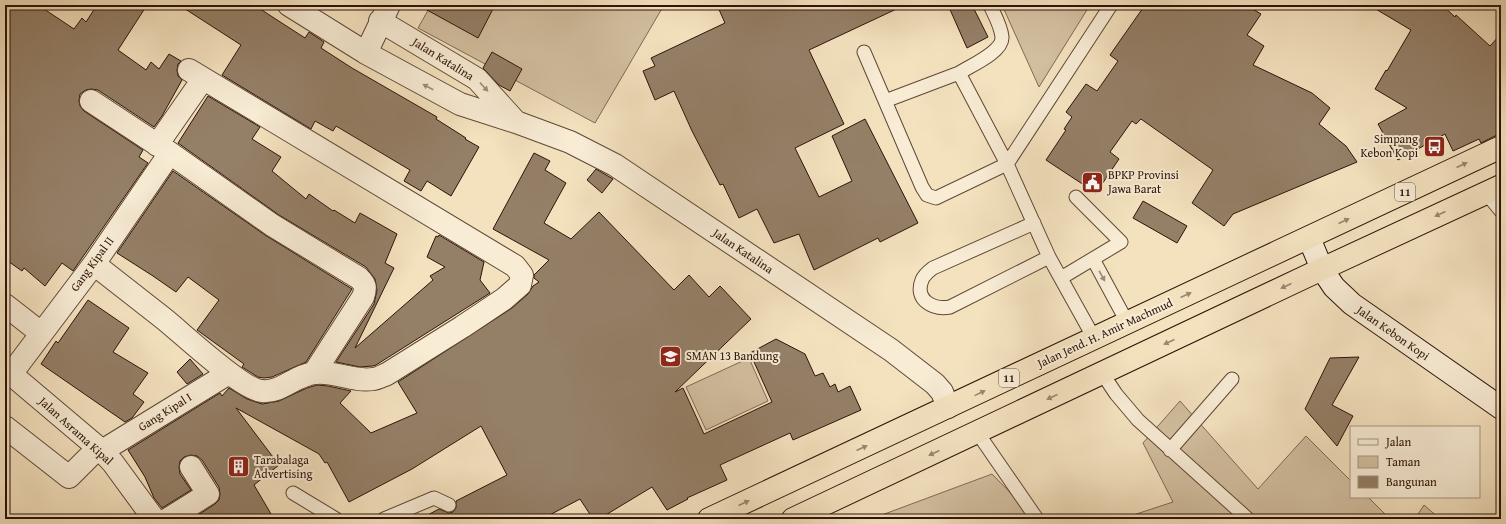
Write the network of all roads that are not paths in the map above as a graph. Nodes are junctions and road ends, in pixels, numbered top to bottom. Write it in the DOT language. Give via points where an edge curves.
graph roads {
  1 [pos="289,5"];
  2 [pos="990,5"];
  3 [pos="1111,5"];
  4 [pos="385,13"];
  5 [pos="864,52"];
  6 [pos="366,53"];
  7 [pos="959,73"];
  8 [pos="91,101"];
  9 [pos="885,101"];
  10 [pos="516,122"];
  11 [pos="1501,147"];
  12 [pos="163,149"];
  13 [pos="1007,164"];
  14 [pos="1497,189"];
  15 [pos="1076,197"];
  16 [pos="1501,212"];
  17 [pos="1034,223"];
  18 [pos="1309,238"];
  19 [pos="1049,257"];
  20 [pos="1093,259"];
  21 [pos="94,264"];
  22 [pos="1322,269"];
  23 [pos="1061,278"];
  24 [pos="5,305"];
  25 [pos="1127,322"];
  26 [pos="41,333"];
  27 [pos="1094,338"];
  28 [pos="8,371"];
  29 [pos="229,373"];
  30 [pos="314,373"];
  31 [pos="1102,373"];
  32 [pos="1232,379"];
  33 [pos="948,407"];
  34 [pos="1501,408"];
  35 [pos="5,426"];
  36 [pos="977,432"];
  37 [pos="100,449"];
  38 [pos="1170,450"];
  39 [pos="191,467"];
  40 [pos="293,493"];
  41 [pos="449,505"];
  42 [pos="154,519"];
  43 [pos="168,519"];
  44 [pos="336,519"];
  45 [pos="384,519"];
  46 [pos="709,519"];
  47 [pos="793,519"];
  48 [pos="1037,519"];
  49 [pos="1248,519"];
  1 -- 6 [label="street, Jalan Katalina"];
  2 -- 7 [label="lane" via="1002,37 1000,46"];
  3 -- 13 [label="lane"];
  4 -- 6 [label="street"];
  4 -- 10 [label="street, Jalan Katalina, one-way" via="477,79"];
  5 -- 9 [label="lane"];
  10 -- 6 [label="street, Jalan Katalina, one-way" via="460,104"];
  7 -- 9 [label="lane"];
  7 -- 13 [label="lane"];
  8 -- 12 [label="street"];
  9 -- 13 [label="lane" via="927,195 936,198"];
  10 -- 33 [label="street, Jalan Katalina" via="570,142 615,165 891,350 935,384 942,392"];
  18 -- 11 [label="highway, Jalan Jend. H. Amir Machmud / 11, one-way"];
  12 -- 21 [label="street, Gang Kipal II"];
  12 -- 30 [label="street" via="272,225 364,283 366,289 363,297"];
  12 -- 30 [label="street, Gang Kipal II" via="196,75 515,266 522,275 520,285 504,299 387,374 374,379 361,379 329,372"];
  13 -- 17 [label="lane"];
  14 -- 16 [label="lane"];
  14 -- 22 [label="highway, one-way"];
  15 -- 20 [label="lane" via="1121,242"];
  17 -- 19 [label="lane"];
  17 -- 19 [label="lane" via="933,268 922,279 922,296 927,303 936,307 950,306"];
  18 -- 22 [label="street, Jalan Kebon Kopi"];
  25 -- 18 [label="highway, Jalan Jend. H. Amir Machmud / 11, one-way"];
  19 -- 23 [label="lane"];
  20 -- 23 [label="lane"];
  20 -- 25 [label="lane, one-way"];
  21 -- 26 [label="street, Gang Kipal II"];
  21 -- 29 [label="street"];
  22 -- 31 [label="highway, one-way"];
  22 -- 34 [label="street, Jalan Kebon Kopi" via="1334,287 1352,304"];
  23 -- 27 [label="lane"];
  24 -- 26 [label="street"];
  25 -- 27 [label="highway, Jalan Jend. H. Amir Machmud / 11"];
  26 -- 28 [label="street, Gang Kipal II"];
  33 -- 27 [label="highway, Jalan Jend. H. Amir Machmud / 11, one-way"];
  28 -- 37 [label="street, Jalan Asrama Kipal"];
  29 -- 30 [label="street" via="251,389 262,391 275,390"];
  29 -- 37 [label="street, Gang Kipal I"];
  31 -- 36 [label="highway, one-way"];
  31 -- 38 [label="lane" via="1138,420"];
  32 -- 38 [label="lane"];
  46 -- 33 [label="highway, Jalan Jend. H. Amir Machmud / 11, one-way"];
  35 -- 37 [label="street, Gang Kipal I" via="69,477"];
  36 -- 47 [label="highway, one-way"];
  36 -- 48 [label="lane"];
  37 -- 42 [label="street, Jalan Asrama Kipal" via="118,469"];
  38 -- 49 [label="lane"];
  39 -- 43 [label="street" via="208,494"];
  40 -- 44 [label="lane"];
  41 -- 45 [label="lane" via="434,498"];
}
